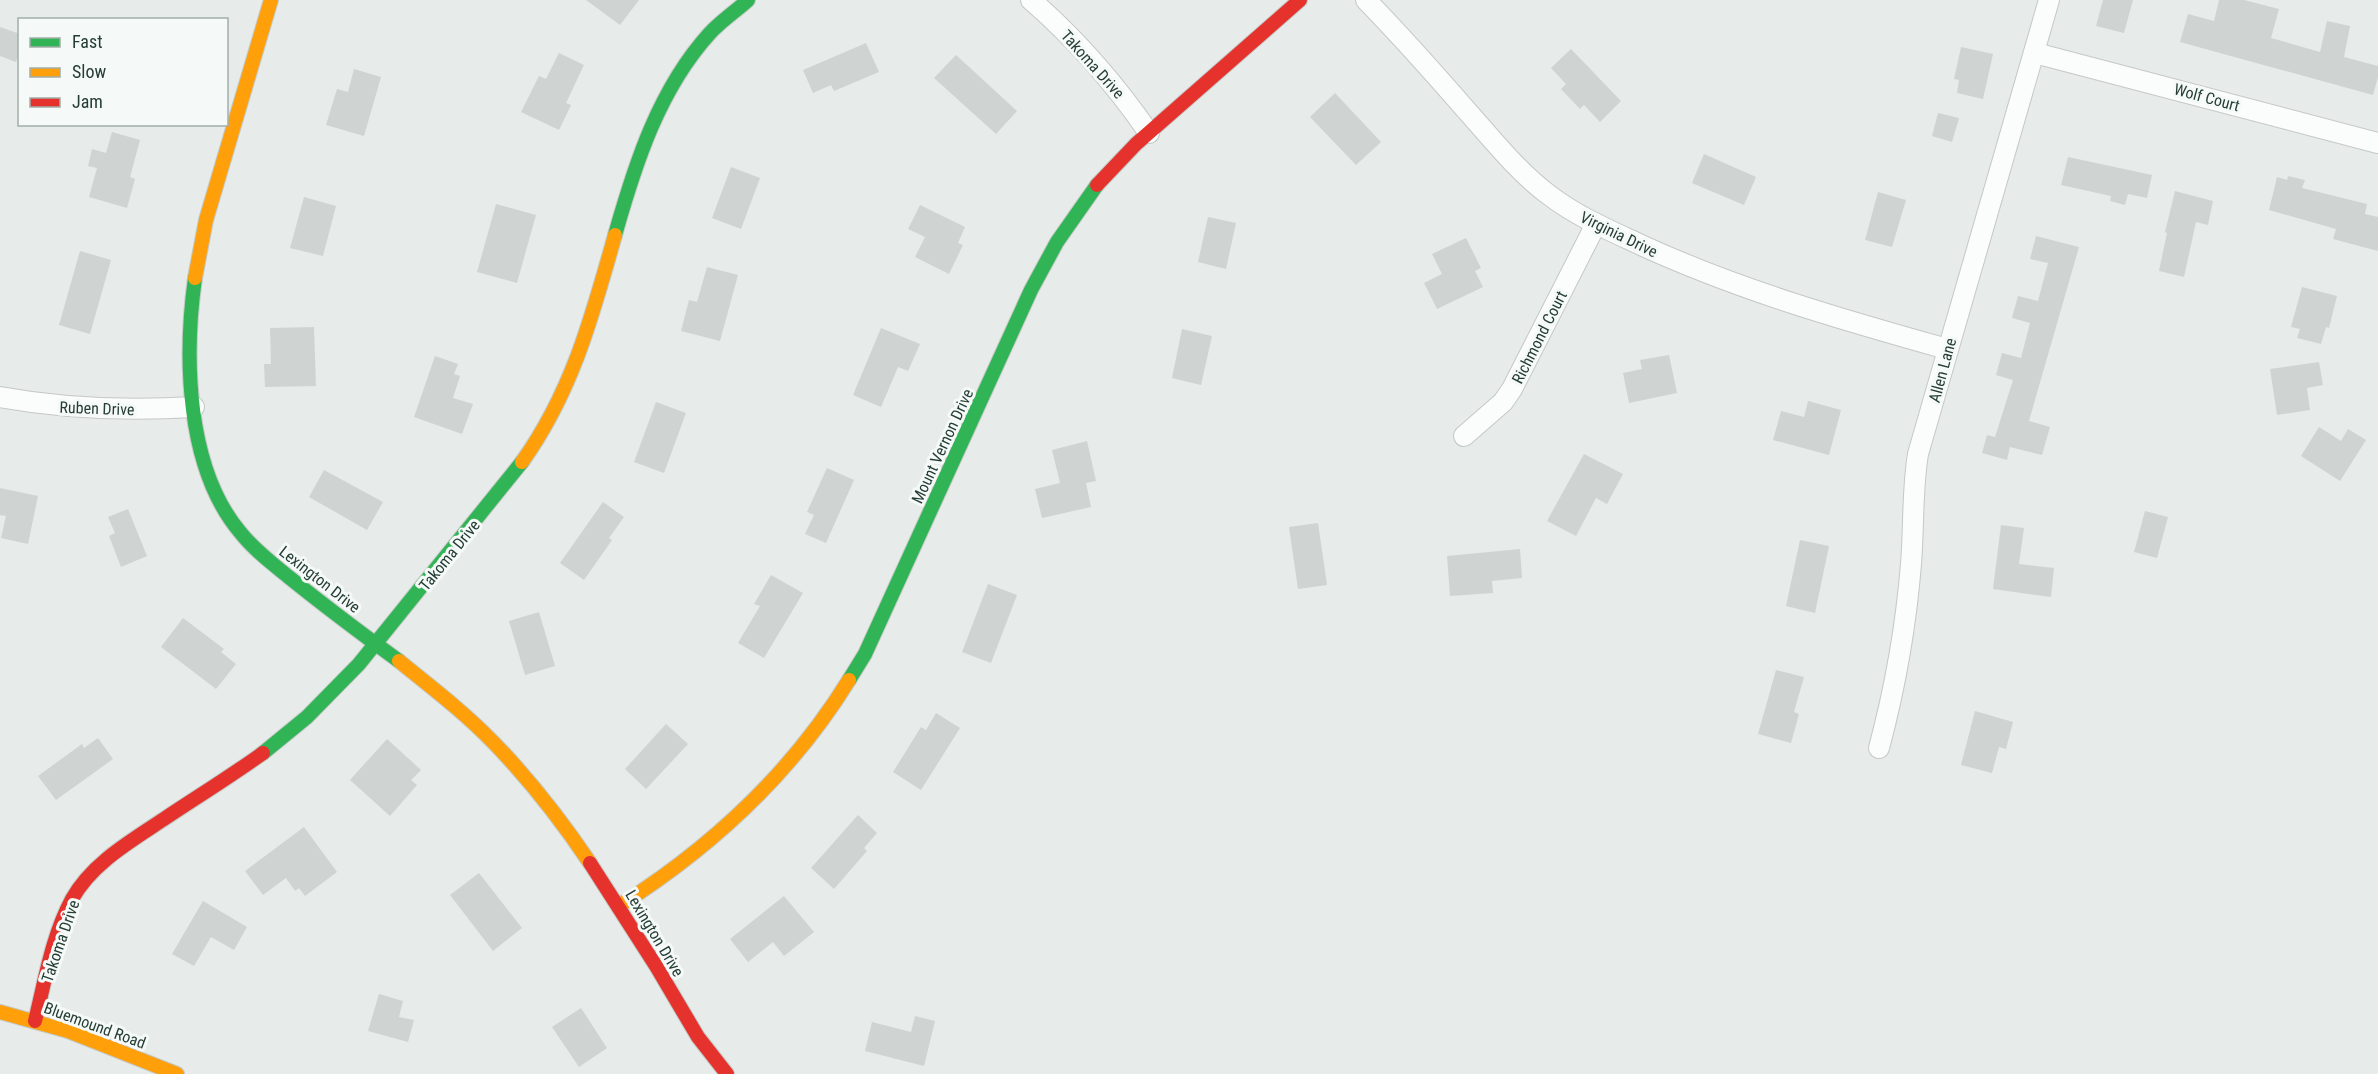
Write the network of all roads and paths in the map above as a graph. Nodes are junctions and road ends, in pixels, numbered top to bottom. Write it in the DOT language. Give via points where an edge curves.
graph roads {
  1 [pos="271,0"];
  2 [pos="748,0"];
  3 [pos="1031,0"];
  4 [pos="1300,0"];
  5 [pos="1366,0"];
  6 [pos="2049,0"];
  7 [pos="2035,53"];
  8 [pos="1149,133"];
  9 [pos="2378,143"];
  10 [pos="1596,224"];
  11 [pos="1947,349"];
  12 [pos="0,397"];
  13 [pos="194,407"];
  14 [pos="1464,436"];
  15 [pos="375,644"];
  16 [pos="1879,748"];
  17 [pos="619,906"];
  18 [pos="0,1012"];
  19 [pos="35,1021"];
  20 [pos="177,1074"];
  21 [pos="728,1074"];
  1 -- 13 [label="street, Lexington Drive" via="199,253 190,349"];
  2 -- 15 [label="street, Takoma Drive" via="717,24 664,96 643,146 582,348 544,431 513,475"];
  3 -- 8 [label="street, Takoma Drive" via="1083,51"];
  4 -- 8 [label="street, Mount Vernon Drive"];
  5 -- 10 [label="street, Virginia Drive" via="1522,171 1548,194"];
  6 -- 7 [label="street, Allen Lane"];
  7 -- 9 [label="street, Wolf Court"];
  7 -- 11 [label="street, Allen Lane"];
  8 -- 17 [label="street, Mount Vernon Drive" via="1088,196 1042,268 865,654 847,685 776,779 740,815 695,854"];
  10 -- 11 [label="street, Virginia Drive" via="1667,257 1781,300"];
  10 -- 14 [label="street, Richmond Court" via="1512,389"];
  11 -- 16 [label="street, Allen Lane" via="1913,481 1905,622"];
  12 -- 13 [label="street, Ruben Drive" via="89,409"];
  13 -- 15 [label="street, Lexington Drive" via="203,454 231,520 271,562"];
  15 -- 17 [label="street, Lexington Drive" via="466,716 498,747 557,817"];
  15 -- 19 [label="street, Takoma Drive" via="303,721 121,848 93,872 67,911"];
  17 -- 21 [label="street, Lexington Drive" via="691,1024"];
  18 -- 19 [label="street, Bluemound Road"];
  19 -- 20 [label="street, Bluemound Road"];
}
